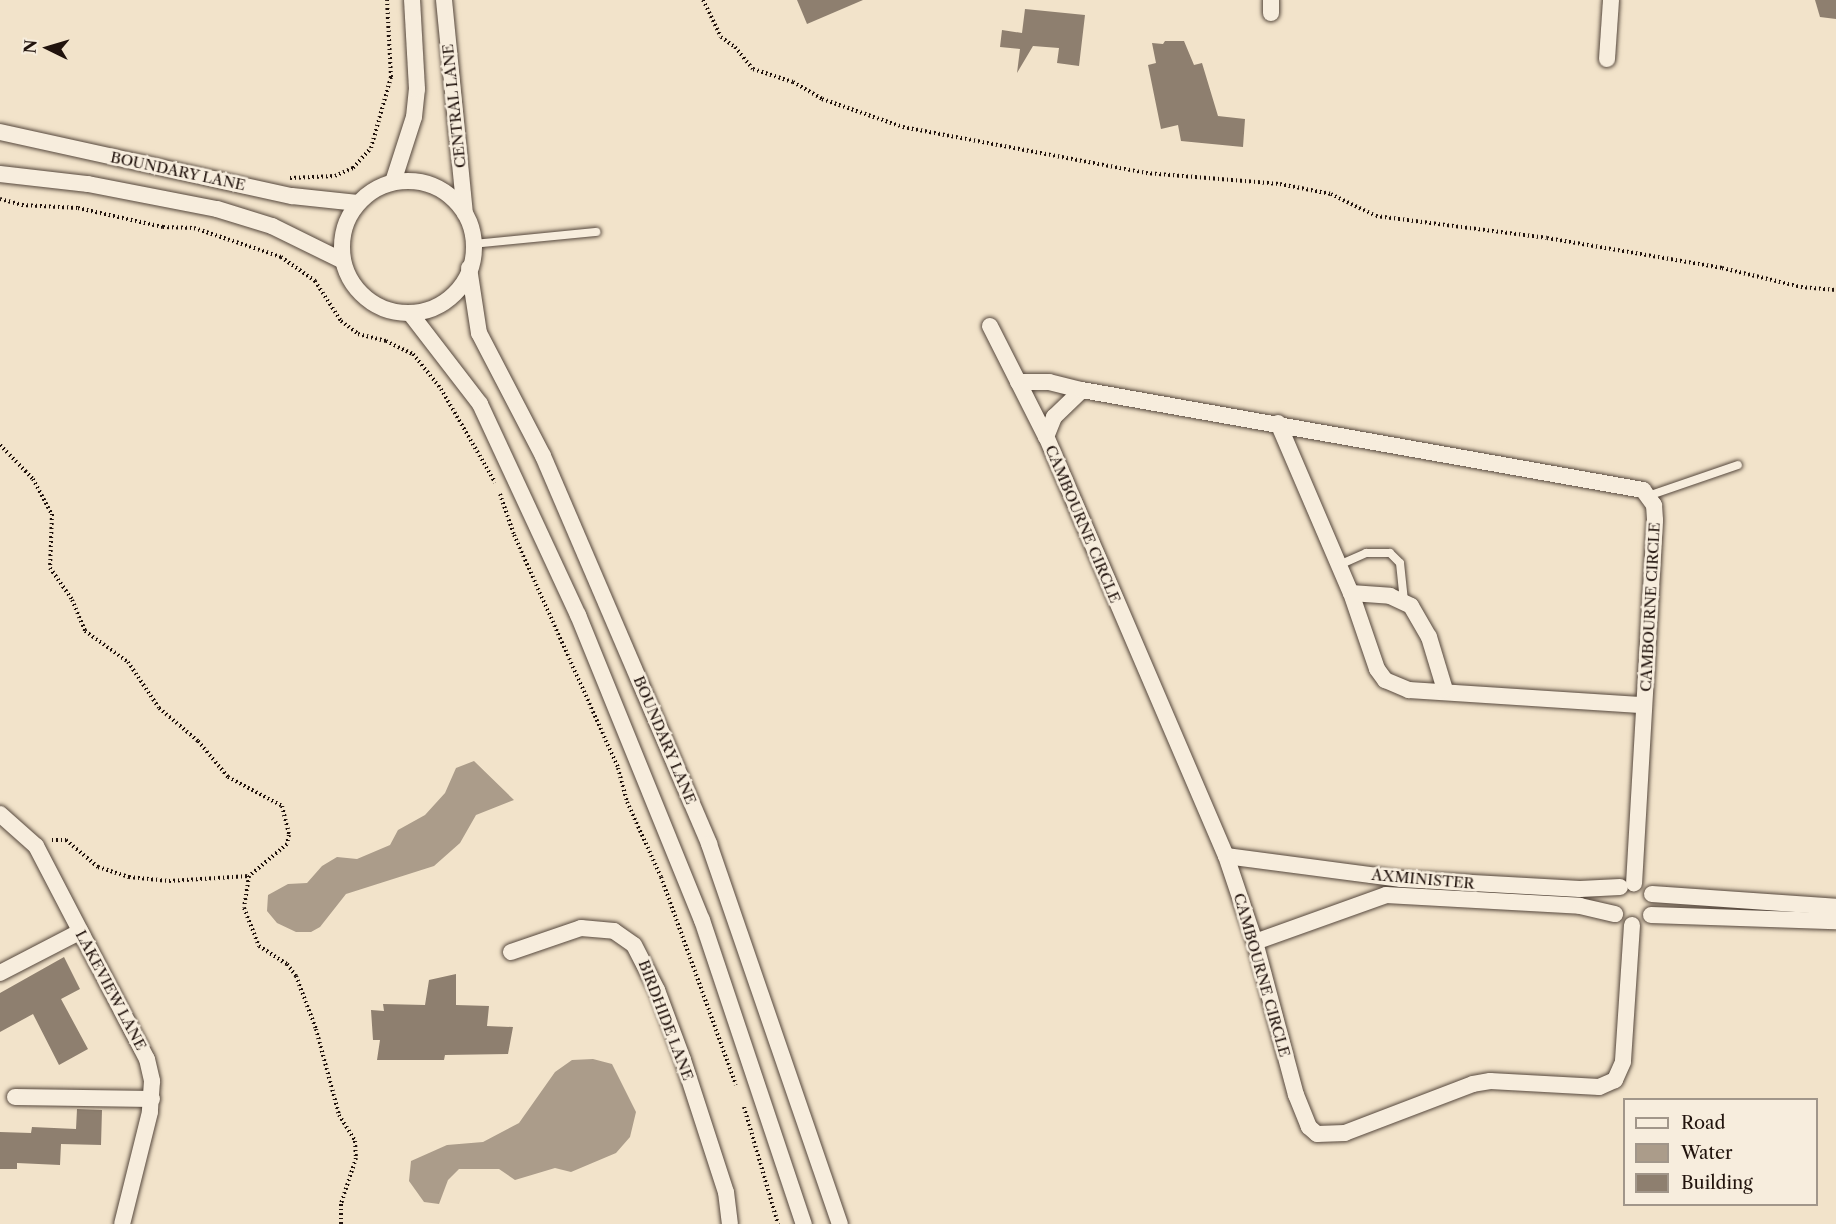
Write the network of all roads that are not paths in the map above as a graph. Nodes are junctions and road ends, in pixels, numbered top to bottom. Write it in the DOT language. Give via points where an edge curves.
graph roads {
  1 [pos="412,0"];
  2 [pos="444,0"];
  3 [pos="1611,0"];
  4 [pos="1608,59"];
  5 [pos="0,132"];
  6 [pos="0,174"];
  7 [pos="393,182"];
  8 [pos="358,203"];
  9 [pos="465,213"];
  10 [pos="596,232"];
  11 [pos="473,244"];
  12 [pos="343,261"];
  13 [pos="469,268"];
  14 [pos="410,313"];
  15 [pos="990,326"];
  16 [pos="1018,382"];
  17 [pos="1082,390"];
  18 [pos="1278,423"];
  19 [pos="1046,437"];
  20 [pos="1738,465"];
  21 [pos="1648,496"];
  22 [pos="1339,565"];
  23 [pos="1352,593"];
  24 [pos="1404,601"];
  25 [pos="1445,690"];
  26 [pos="1644,705"];
  27 [pos="0,814"];
  28 [pos="1226,856"];
  29 [pos="1627,885"];
  30 [pos="1652,894"];
  31 [pos="1836,907"];
  32 [pos="1615,914"];
  33 [pos="1651,915"];
  34 [pos="1836,921"];
  35 [pos="1632,925"];
  36 [pos="80,932"];
  37 [pos="1255,942"];
  38 [pos="511,952"];
  39 [pos="0,973"];
  40 [pos="15,1097"];
  41 [pos="152,1099"];
  42 [pos="122,1224"];
  43 [pos="730,1224"];
  44 [pos="804,1224"];
  45 [pos="840,1224"];
  1 -- 7 [label="street" via="417,89 414,117"];
  2 -- 9 [label="street, CENTRAL LANE"];
  3 -- 4 [label="street"];
  5 -- 8 [label="street, BOUNDARY LANE" via="283,194"];
  6 -- 12 [label="street, BOUNDARY LANE" via="88,184 217,209 263,222"];
  7 -- 8 [label="street" via="374,189"];
  7 -- 9 [label="street" via="414,181 434,186 451,196"];
  8 -- 12 [label="street" via="347,220 342,240"];
  9 -- 11 [label="street"];
  10 -- 11 [label="lane"];
  11 -- 13 [label="street"];
  12 -- 14 [label="street" via="352,282 367,299 387,310"];
  13 -- 14 [label="street" via="451,297 432,309"];
  13 -- 45 [label="street, BOUNDARY LANE" via="479,333 543,456 709,844"];
  14 -- 44 [label="street, BOUNDARY LANE" via="480,404 578,615 702,920"];
  15 -- 16 [label="street"];
  16 -- 17 [label="street" via="1049,382"];
  16 -- 19 [label="street"];
  17 -- 18 [label="street"];
  17 -- 19 [label="street, CAMBOURNE CIRCLE" via="1054,417"];
  18 -- 21 [label="street" via="1630,487"];
  18 -- 22 [label="street"];
  19 -- 28 [label="street, CAMBOURNE CIRCLE"];
  20 -- 21 [label="lane"];
  21 -- 26 [label="street, CAMBOURNE CIRCLE" via="1655,520"];
  22 -- 23 [label="street"];
  22 -- 24 [label="lane" via="1366,553 1390,553 1400,563"];
  23 -- 24 [label="street"];
  23 -- 25 [label="street" via="1377,669 1385,680 1409,690"];
  24 -- 25 [label="street" via="1412,606 1429,637"];
  25 -- 26 [label="street"];
  26 -- 29 [label="street, CAMBOURNE CIRCLE"];
  27 -- 36 [label="street, LAKEVIEW LANE" via="36,846"];
  28 -- 29 [label="street, AXMINISTER" via="1401,879 1580,889"];
  28 -- 37 [label="street, CAMBOURNE CIRCLE"];
  29 -- 30 [label="street"];
  29 -- 32 [label="street" via="1613,900"];
  30 -- 31 [label="street"];
  30 -- 33 [label="street"];
  32 -- 35 [label="street"];
  32 -- 37 [label="street, AXMINISTER" via="1580,906 1386,895"];
  33 -- 34 [label="street"];
  33 -- 35 [label="street"];
  35 -- 37 [label="street, CAMBOURNE CIRCLE" via="1623,1062 1615,1080 1599,1087 1490,1081 1473,1084 1330,1136 1317,1134 1302,1112"];
  36 -- 39 [label="street"];
  36 -- 41 [label="street, LAKEVIEW LANE" via="147,1059"];
  38 -- 43 [label="street, BIRDHIDE LANE" via="581,927 614,931 634,945 657,990 683,1060 726,1192"];
  40 -- 41 [label="street"];
  41 -- 42 [label="street, LAKEVIEW LANE"];
}
